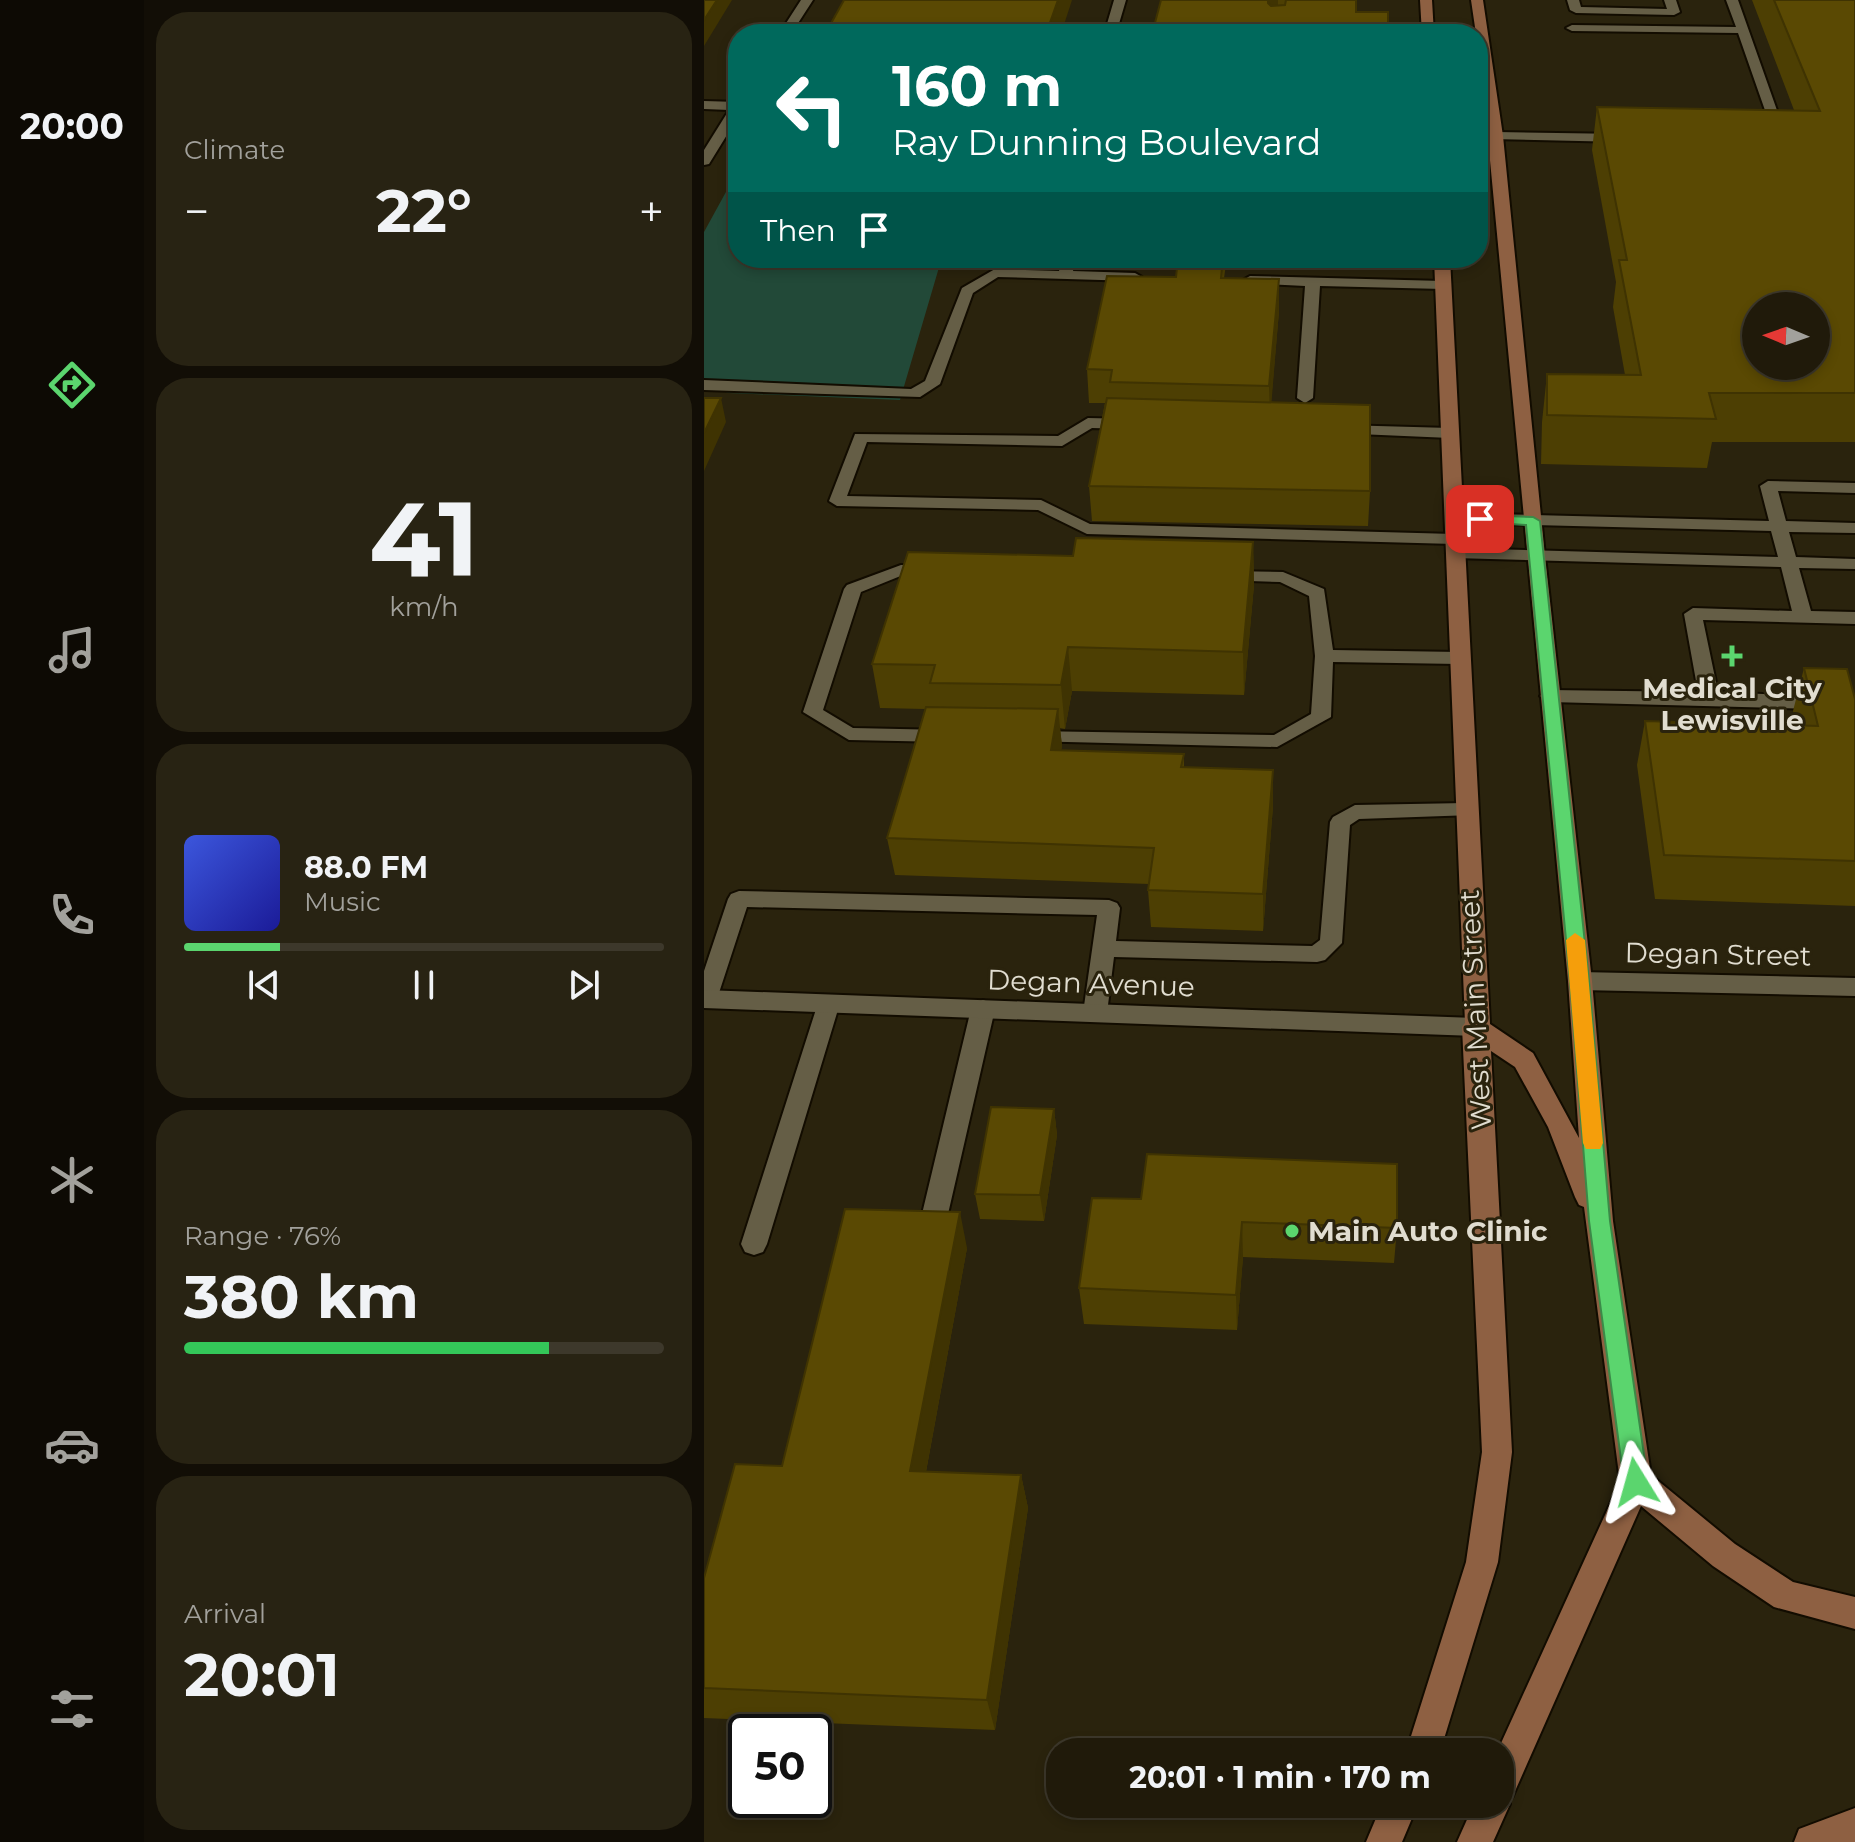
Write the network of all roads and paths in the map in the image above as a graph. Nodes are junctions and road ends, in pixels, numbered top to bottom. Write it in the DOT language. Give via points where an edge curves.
graph roads {
  1 [pos="807,0"];
  2 [pos="1120,0"];
  3 [pos="1426,0"];
  4 [pos="1477,0"];
  5 [pos="1573,0"];
  6 [pos="1670,0"];
  7 [pos="1732,0"];
  8 [pos="791,24"];
  9 [pos="1113,24"];
  10 [pos="1427,24"];
  11 [pos="1479,24"];
  12 [pos="1572,28"];
  13 [pos="1743,30"];
  14 [pos="704,105"];
  15 [pos="728,106"];
  16 [pos="1488,118"];
  17 [pos="728,122"];
  18 [pos="1496,136"];
  19 [pos="1637,138"];
  20 [pos="1747,140"];
  21 [pos="704,161"];
  22 [pos="1067,268"];
  23 [pos="1442,268"];
  24 [pos="1065,275"];
  25 [pos="1158,277"];
  26 [pos="1235,279"];
  27 [pos="1313,281"];
  28 [pos="1443,285"];
  29 [pos="704,385"];
  30 [pos="1305,398"];
  31 [pos="1151,425"];
  32 [pos="1324,429"];
  33 [pos="1450,433"];
  34 [pos="1855,488"];
  35 [pos="1454,518"];
  36 [pos="1533,521"];
  37 [pos="1779,526"];
  38 [pos="1855,528"];
  39 [pos="1455,546"];
  40 [pos="1535,556"];
  41 [pos="1788,562"];
  42 [pos="1855,564"];
  43 [pos="949,571"];
  44 [pos="1204,576"];
  45 [pos="1803,616"];
  46 [pos="1855,618"];
  47 [pos="1324,656"];
  48 [pos="1459,658"];
  49 [pos="1550,696"];
  50 [pos="1709,698"];
  51 [pos="1855,704"];
  52 [pos="960,736"];
  53 [pos="1008,737"];
  54 [pos="1466,810"];
  55 [pos="1103,949"];
  56 [pos="1580,981"];
  57 [pos="1855,987"];
  58 [pos="705,999"];
  59 [pos="829,1003"];
  60 [pos="983,1009"];
  61 [pos="1095,1013"];
  62 [pos="1475,1027"];
  63 [pos="935,1214"];
  64 [pos="1599,1221"];
  65 [pos="754,1244"];
  66 [pos="1636,1482"];
  67 [pos="1855,1613"];
  68 [pos="1427,1738"];
  69 [pos="1514,1755"];
  70 [pos="1394,1818"];
  71 [pos="1486,1818"];
  72 [pos="1855,1826"];
  73 [pos="1384,1842"];
  74 [pos="1475,1842"];
  75 [pos="1812,1842"];
  1 -- 8 [label="street"];
  2 -- 9 [label="lane"];
  3 -- 10 [label="main road"];
  4 -- 11 [label="main road"];
  5 -- 6 [label="lane" via="1576,10 1674,12"];
  7 -- 13 [label="lane"];
  12 -- 13 [label="lane"];
  13 -- 20 [label="lane" via="1773,116 1764,134"];
  14 -- 15 [label="street"];
  16 -- 18 [label="main road"];
  17 -- 21 [label="street"];
  18 -- 19 [label="lane"];
  18 -- 36 [label="main road"];
  22 -- 24 [label="lane"];
  23 -- 28 [label="main road, West Main Street"];
  24 -- 25 [label="lane"];
  24 -- 29 [label="lane" via="995,273 967,291 932,384 914,394"];
  26 -- 27 [label="lane"];
  27 -- 28 [label="lane"];
  27 -- 30 [label="lane"];
  28 -- 33 [label="main road, West Main Street"];
  31 -- 39 [label="lane" via="1088,423 1062,441 861,437 837,501 1041,505 1087,529"];
  32 -- 33 [label="lane"];
  33 -- 35 [label="main road, West Main Street"];
  34 -- 37 [label="lane" via="1768,486"];
  35 -- 36 [label="lane"];
  35 -- 39 [label="main road, West Main Street"];
  36 -- 37 [label="lane"];
  36 -- 40 [label="main road"];
  37 -- 38 [label="lane"];
  37 -- 41 [label="lane"];
  39 -- 40 [label="lane"];
  39 -- 48 [label="main road, West Main Street"];
  40 -- 41 [label="lane"];
  40 -- 49 [label="main road"];
  41 -- 42 [label="lane"];
  41 -- 45 [label="lane"];
  43 -- 52 [label="lane" via="901,570 853,589 813,712 849,734"];
  44 -- 47 [label="lane" via="1283,577 1318,593"];
  45 -- 46 [label="lane"];
  45 -- 50 [label="lane" via="1693,614"];
  47 -- 48 [label="lane"];
  47 -- 53 [label="lane" via="1321,717 1277,741"];
  48 -- 54 [label="main road, West Main Street"];
  49 -- 50 [label="lane"];
  49 -- 56 [label="main road"];
  50 -- 51 [label="lane"];
  54 -- 55 [label="lane" via="1355,812 1340,822 1331,943 1317,954"];
  54 -- 62 [label="main road, West Main Street"];
  55 -- 58 [label="lane" via="1109,908 739,899"];
  55 -- 61 [label="lane"];
  56 -- 57 [label="street, Degan Street"];
  56 -- 64 [label="main road"];
  58 -- 59 [label="street, Degan Avenue"];
  59 -- 60 [label="street, Degan Avenue"];
  59 -- 65 [label="lane"];
  60 -- 61 [label="street, Degan Avenue"];
  60 -- 63 [label="lane"];
  61 -- 62 [label="street, Degan Avenue"];
  62 -- 64 [label="main road" via="1524,1060 1561,1126"];
  62 -- 68 [label="main road, West Main Street" via="1497,1452 1482,1562"];
  64 -- 66 [label="main road"];
  66 -- 67 [label="main road" via="1724,1555 1786,1596"];
  66 -- 69 [label="main road"];
  70 -- 73 [label="main road"];
  71 -- 74 [label="main road"];
  72 -- 75 [label="main road"];
}
